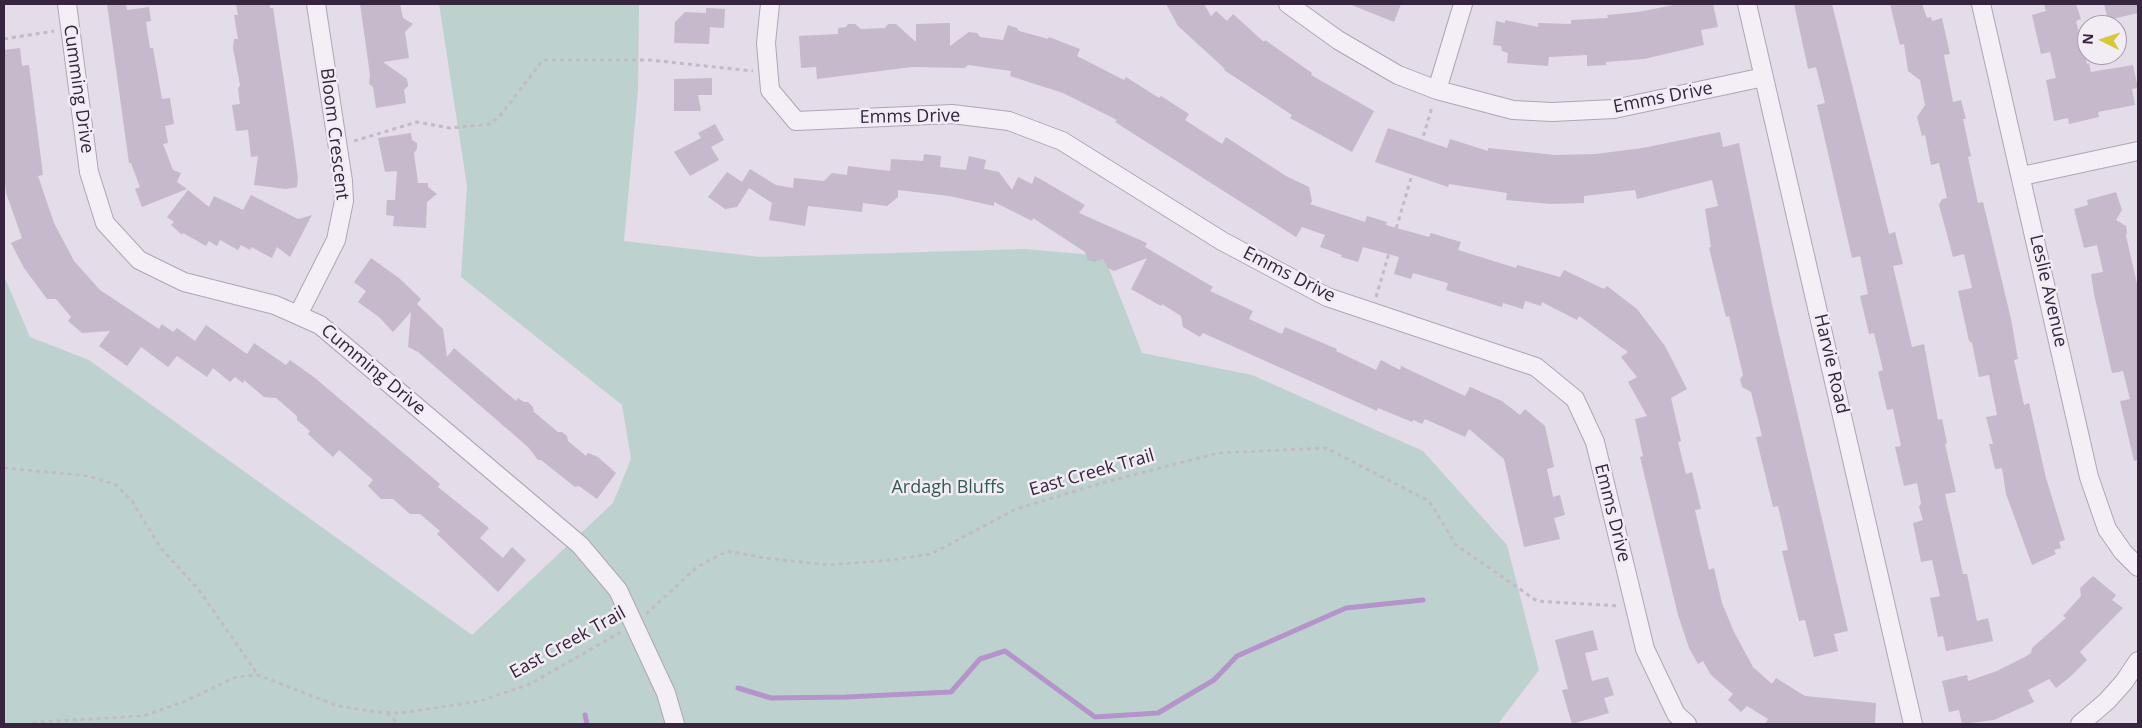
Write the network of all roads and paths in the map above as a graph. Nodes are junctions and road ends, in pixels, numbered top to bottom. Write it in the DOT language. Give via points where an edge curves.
graph roads {
  1 [pos="67,4"];
  2 [pos="316,4"];
  3 [pos="770,4"];
  4 [pos="1288,4"];
  5 [pos="1463,4"];
  6 [pos="1747,4"];
  7 [pos="1981,4"];
  8 [pos="70,29"];
  9 [pos="4,39"];
  10 [pos="768,72"];
  11 [pos="1764,77"];
  12 [pos="1437,90"];
  13 [pos="1432,107"];
  14 [pos="337,146"];
  15 [pos="2138,151"];
  16 [pos="2022,176"];
  17 [pos="1375,300"];
  18 [pos="298,315"];
  19 [pos="4,468"];
  20 [pos="2138,567"];
  21 [pos="1635,607"];
  22 [pos="634,625"];
  23 [pos="2138,661"];
  24 [pos="258,675"];
  25 [pos="387,712"];
  26 [pos="1676,721"];
  27 [pos="33,724"];
  28 [pos="399,724"];
  29 [pos="675,724"];
  30 [pos="1914,724"];
  31 [pos="2080,724"];
  1 -- 8 [label="street, Cumming Drive"];
  2 -- 14 [label="street, Bloom Crescent"];
  3 -- 10 [label="street, Emms Drive" via="766,43"];
  4 -- 12 [label="street, Emms Drive" via="1374,62"];
  5 -- 12 [label="street"];
  6 -- 11 [label="street, Harvie Road"];
  7 -- 16 [label="street, Leslie Avenue"];
  8 -- 9 [label="path"];
  8 -- 18 [label="street, Cumming Drive" via="89,172 105,223 139,260 184,282"];
  10 -- 14 [label="path" via="650,60 543,60 490,124 450,128 417,122"];
  10 -- 21 [label="street, Emms Drive" via="770,90 796,121 952,114 1009,121 1062,141 1222,241 1327,297 1536,367 1575,399 1595,442"];
  11 -- 12 [label="street, Emms Drive" via="1584,112 1513,110"];
  11 -- 30 [label="street, Harvie Road"];
  13 -- 17 [label="path"];
  14 -- 18 [label="street, Bloom Crescent" via="344,197 340,227 331,252"];
  15 -- 16 [label="street"];
  16 -- 20 [label="street, Leslie Avenue" via="2097,506 2107,529"];
  18 -- 22 [label="street, Cumming Drive" via="320,325 580,545 618,590"];
  19 -- 24 [label="path" via="89,476 116,485 132,501 160,546 199,590"];
  21 -- 22 [label="path, East Creek Trail" via="1537,601 1456,546 1429,501 1326,448 1218,453 1102,483 1016,509 931,554 828,565 727,551 697,567"];
  21 -- 26 [label="street, Emms Drive" via="1645,649"];
  22 -- 25 [label="path, East Creek Trail" via="522,687 480,701 401,713"];
  22 -- 29 [label="street, Cumming Drive" via="666,693"];
  23 -- 31 [label="street" via="2107,701"];
  24 -- 25 [label="path, East Creek Trail" via="338,706"];
  24 -- 27 [label="path, East Creek Trail" via="236,677 183,702 142,716"];
  25 -- 28 [label="path"];
}
